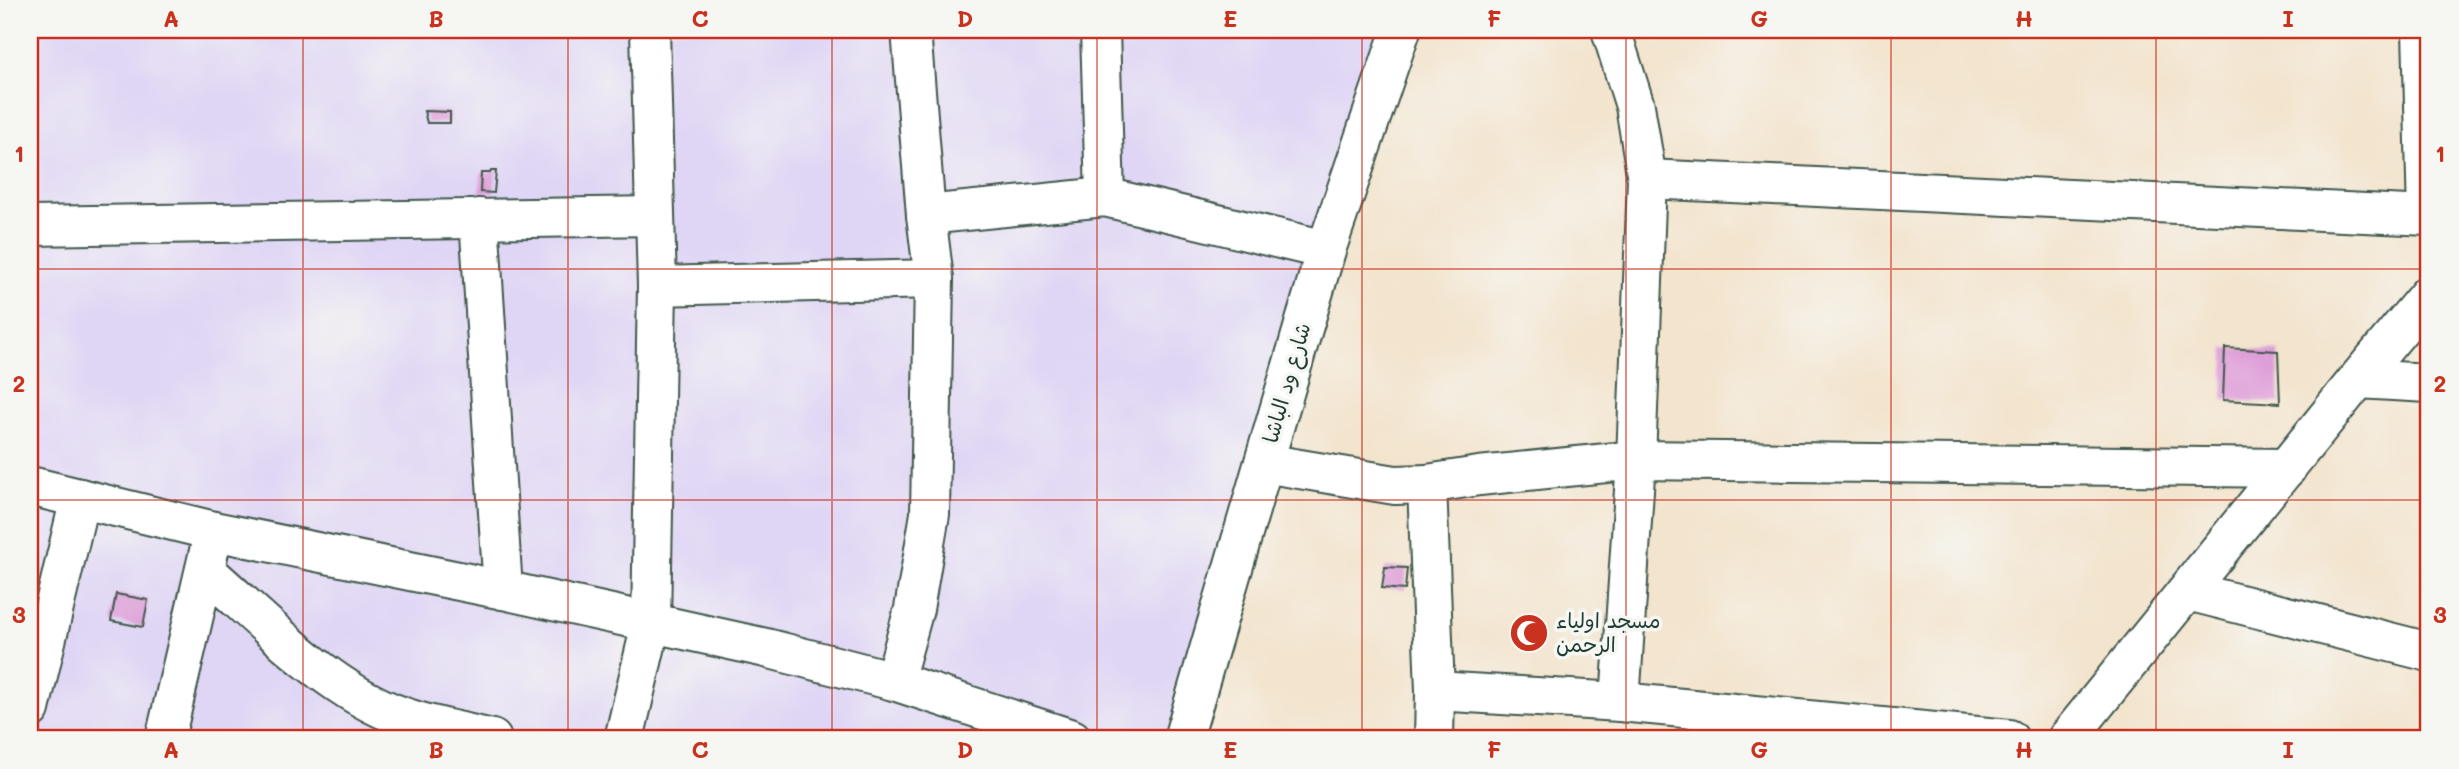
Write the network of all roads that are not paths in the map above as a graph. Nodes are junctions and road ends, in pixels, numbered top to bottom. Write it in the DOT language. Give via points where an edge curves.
graph roads {
  1 [pos="650,30"];
  2 [pos="911,30"];
  3 [pos="1100,30"];
  4 [pos="1401,30"];
  5 [pos="1611,30"];
  6 [pos="2422,30"];
  7 [pos="1647,179"];
  8 [pos="1105,197"];
  9 [pos="926,215"];
  10 [pos="655,216"];
  11 [pos="2428,216"];
  12 [pos="479,218"];
  13 [pos="30,226"];
  14 [pos="1326,250"];
  15 [pos="934,279"];
  16 [pos="657,286"];
  17 [pos="2429,294"];
  18 [pos="2358,379"];
  19 [pos="2429,383"];
  20 [pos="1636,460"];
  21 [pos="1264,463"];
  22 [pos="2287,468"];
  23 [pos="1427,484"];
  24 [pos="30,486"];
  25 [pos="80,498"];
  26 [pos="214,531"];
  27 [pos="205,570"];
  28 [pos="503,590"];
  29 [pos="2188,591"];
  30 [pos="651,624"];
  31 [pos="2429,652"];
  32 [pos="894,681"];
  33 [pos="1435,691"];
  34 [pos="1620,702"];
  35 [pos="30,709"];
  36 [pos="165,739"];
  37 [pos="492,739"];
  38 [pos="624,739"];
  39 [pos="1072,739"];
  40 [pos="1183,739"];
  41 [pos="1434,739"];
  42 [pos="2009,739"];
  43 [pos="2067,739"];
  1 -- 10 [label="street"];
  2 -- 9 [label="street"];
  3 -- 8 [label="street"];
  4 -- 14 [label="street, شارع ود الباشا"];
  5 -- 7 [label="street" via="1635,106"];
  6 -- 11 [label="street"];
  7 -- 11 [label="street"];
  7 -- 20 [label="street"];
  8 -- 9 [label="street"];
  8 -- 14 [label="street"];
  9 -- 15 [label="street"];
  10 -- 12 [label="street"];
  10 -- 16 [label="street"];
  12 -- 13 [label="street"];
  12 -- 28 [label="street"];
  14 -- 21 [label="street, شارع ود الباشا"];
  15 -- 16 [label="street"];
  15 -- 32 [label="street" via="930,513 914,609"];
  16 -- 30 [label="street"];
  17 -- 18 [label="street"];
  18 -- 19 [label="street"];
  18 -- 22 [label="street"];
  20 -- 22 [label="street"];
  20 -- 23 [label="street"];
  20 -- 34 [label="street"];
  21 -- 23 [label="street" via="1395,485"];
  21 -- 40 [label="street, شارع ود الباشا"];
  22 -- 29 [label="street"];
  23 -- 33 [label="street"];
  24 -- 25 [label="street"];
  25 -- 26 [label="street"];
  25 -- 35 [label="street"];
  26 -- 27 [label="street"];
  26 -- 28 [label="street"];
  27 -- 36 [label="street"];
  27 -- 37 [label="street" via="331,681 406,718"];
  28 -- 30 [label="street"];
  29 -- 31 [label="street"];
  29 -- 43 [label="street"];
  30 -- 32 [label="street"];
  30 -- 38 [label="street"];
  32 -- 39 [label="street"];
  33 -- 34 [label="street"];
  33 -- 41 [label="street"];
  34 -- 42 [label="street"];
}
